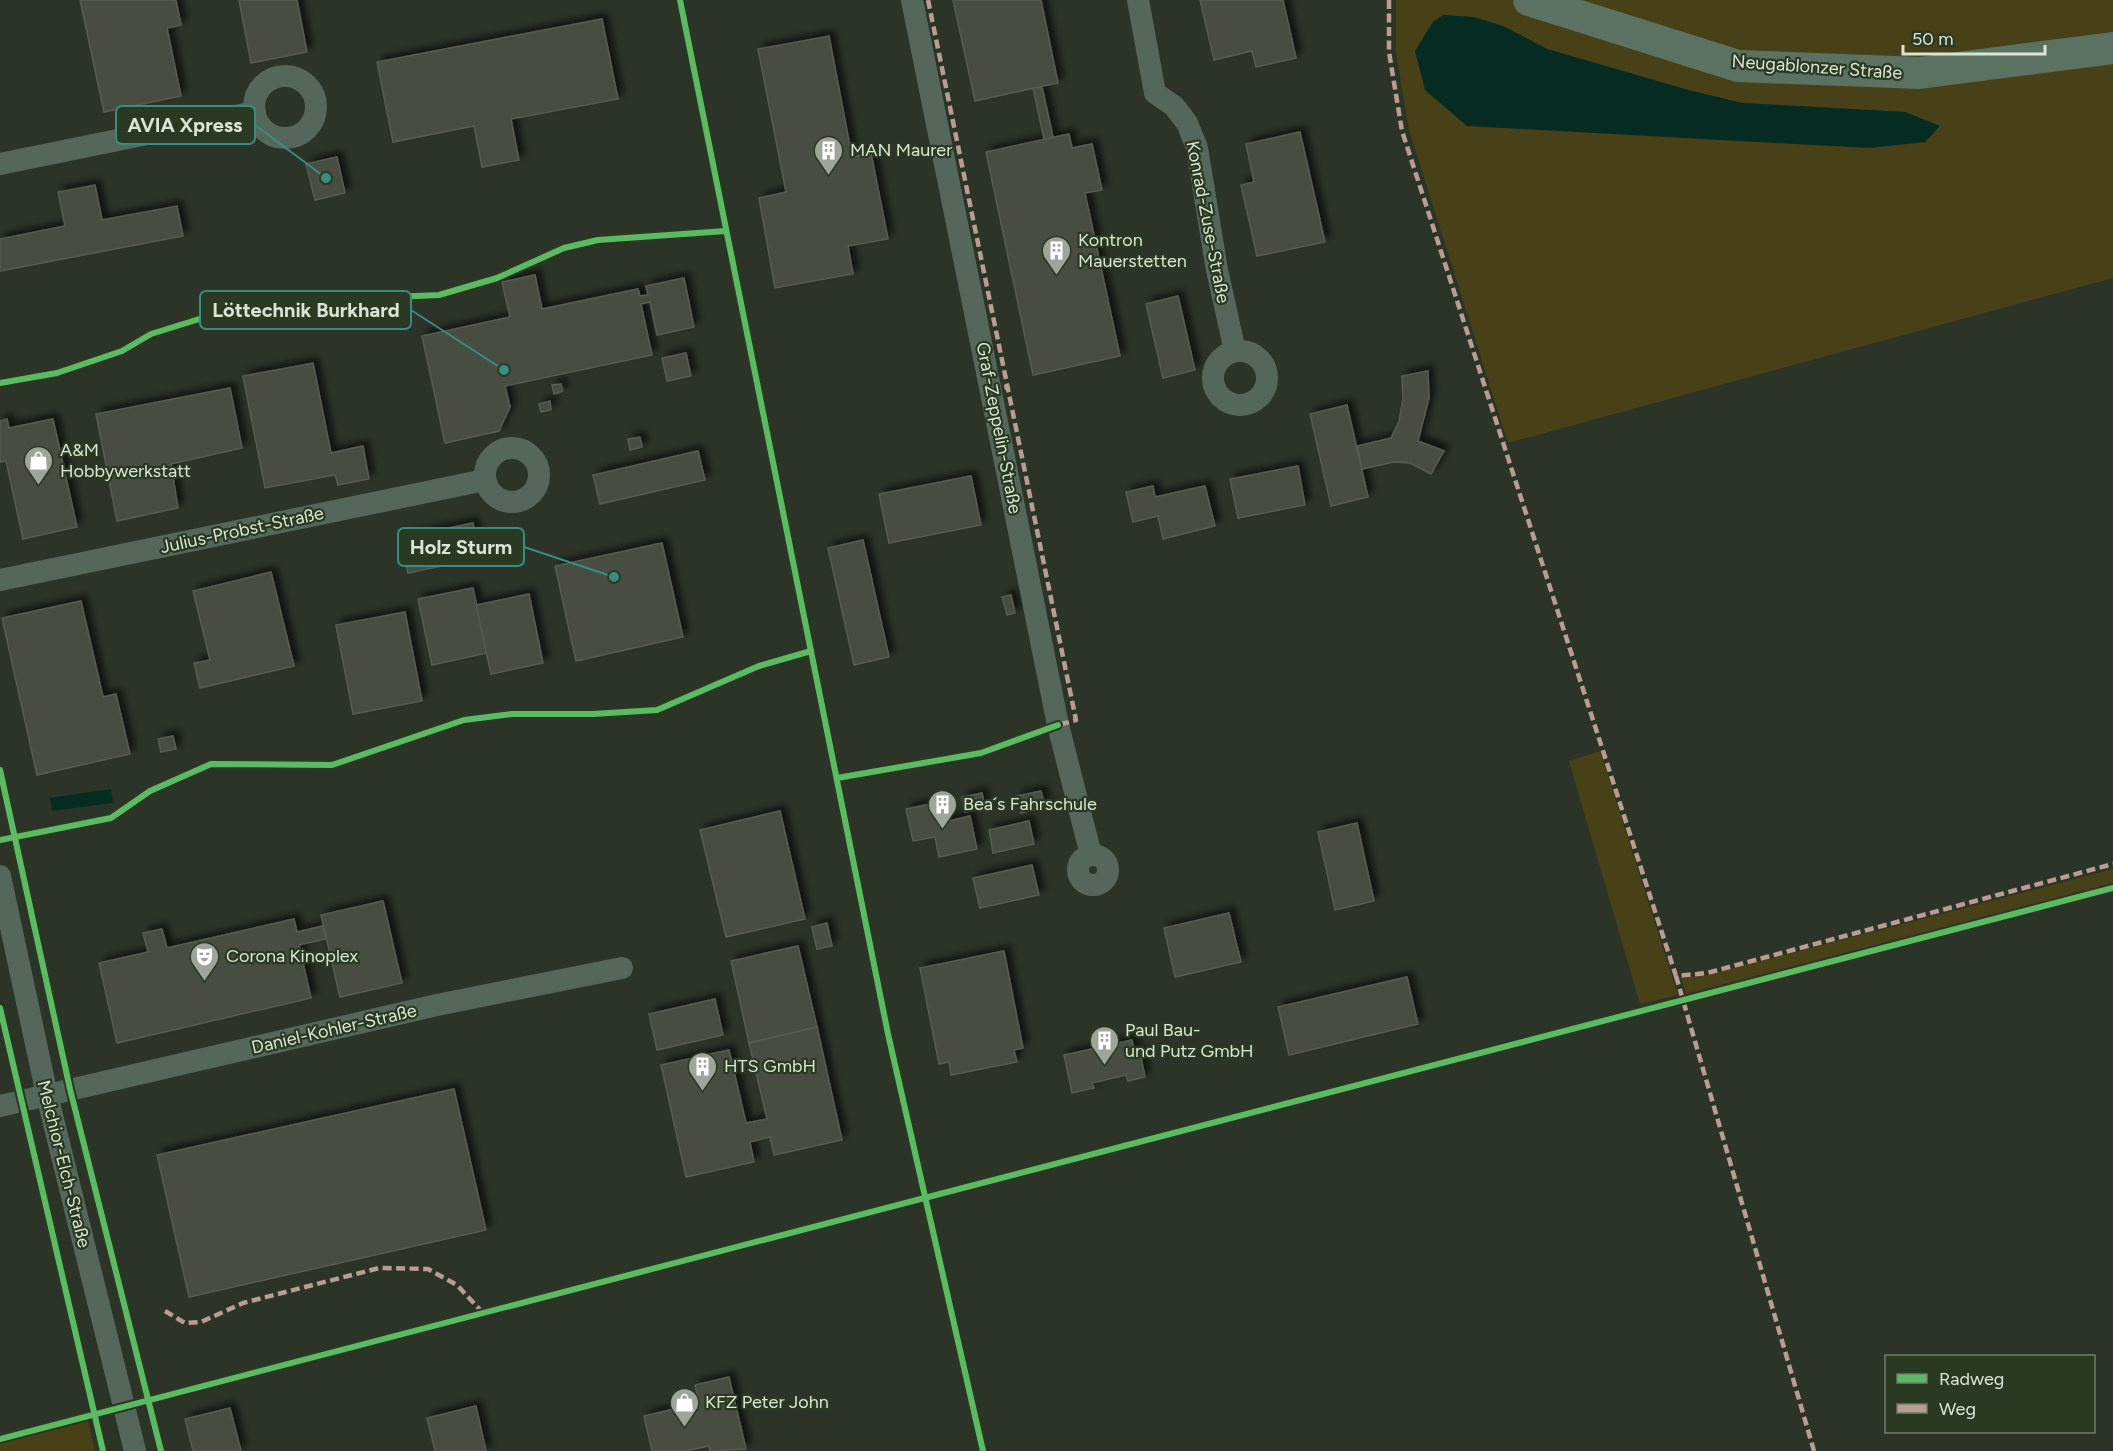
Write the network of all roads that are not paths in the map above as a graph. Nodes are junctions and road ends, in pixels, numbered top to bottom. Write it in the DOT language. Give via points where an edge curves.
graph roads {
  1 [pos="912,0"];
  2 [pos="1138,0"];
  3 [pos="1529,0"];
  4 [pos="2113,48"];
  5 [pos="255,112"];
  6 [pos="0,164"];
  7 [pos="1235,351"];
  8 [pos="485,480"];
  9 [pos="0,580"];
  10 [pos="1091,855"];
  11 [pos="0,876"];
  12 [pos="622,968"];
  13 [pos="46,1095"];
  14 [pos="0,1107"];
  15 [pos="135,1451"];
  1 -- 10 [label="street, Graf-Zeppelin-Straße" via="1059,725"];
  2 -- 7 [label="street, Konrad-Zuse-Straße" via="1155,93 1174,106 1187,123 1197,148 1216,270"];
  3 -- 4 [label="street, Neugablonzer Straße" via="1738,66 1918,73"];
  5 -- 6 [label="street"];
  8 -- 9 [label="street, Julius-Probst-Straße"];
  11 -- 13 [label="street, Melchior-Elch-Straße"];
  12 -- 13 [label="street, Daniel-Kohler-Straße" via="437,1005"];
  13 -- 14 [label="street, Daniel-Kohler-Straße"];
  13 -- 15 [label="street, Melchior-Elch-Straße"];
}
